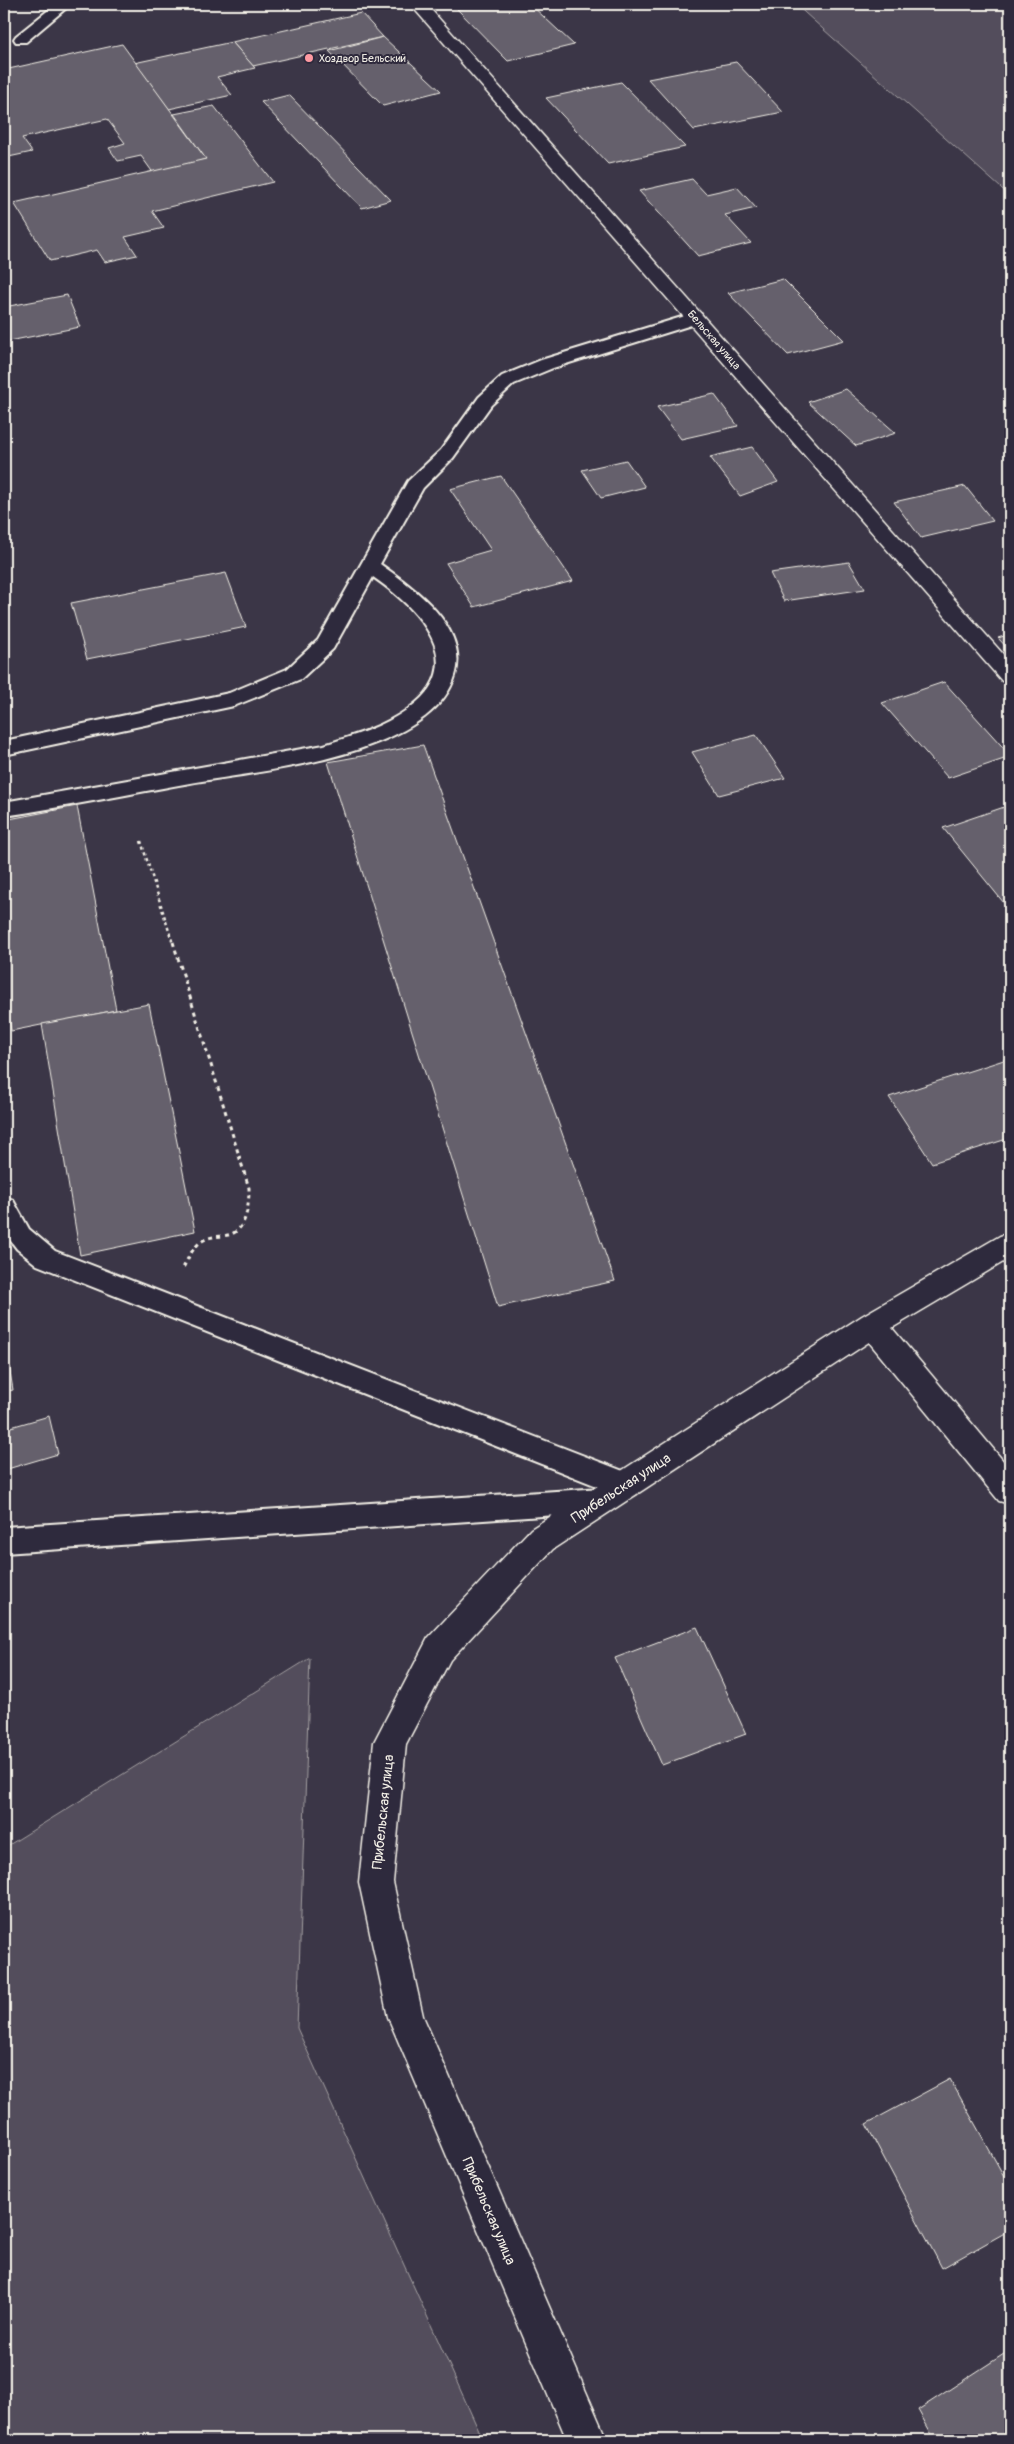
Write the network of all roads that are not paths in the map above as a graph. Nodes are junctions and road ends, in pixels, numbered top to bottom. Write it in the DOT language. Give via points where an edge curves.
graph roads {
  1 [pos="64,4"];
  2 [pos="418,4"];
  3 [pos="21,39"];
  4 [pos="694,318"];
  5 [pos="370,566"];
  6 [pos="1010,676"];
  7 [pos="4,748"];
  8 [pos="4,809"];
  9 [pos="4,1207"];
  10 [pos="1010,1244"];
  11 [pos="872,1325"];
  12 [pos="1010,1491"];
  13 [pos="613,1492"];
  14 [pos="4,1540"];
  15 [pos="587,2440"];
  1 -- 3 [label="lane"];
  2 -- 4 [label="street, Бельская улица"];
  4 -- 5 [label="lane" via="547,364 508,380 485,401 447,454 415,485"];
  4 -- 6 [label="street, Бельская улица"];
  5 -- 7 [label="lane" via="326,644 294,674 234,699"];
  5 -- 8 [label="lane" via="412,596 441,634 450,659 444,685 425,707 397,725 359,742 325,752"];
  9 -- 13 [label="lane" via="19,1236 46,1258"];
  10 -- 11 [label="street, Прибельская улица"];
  11 -- 12 [label="street"];
  11 -- 13 [label="street, Прибельская улица"];
  13 -- 14 [label="lane"];
  13 -- 15 [label="street, Прибельская улица" via="542,1539 439,1649 390,1742 376,1882 406,2017"];
}
